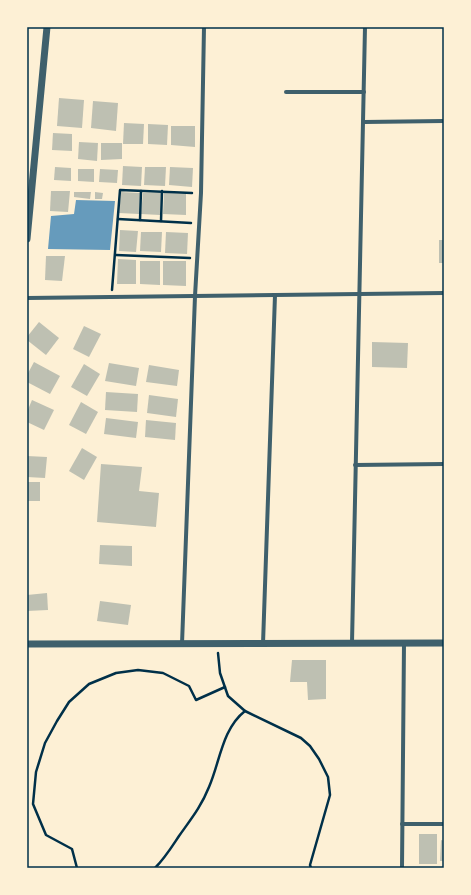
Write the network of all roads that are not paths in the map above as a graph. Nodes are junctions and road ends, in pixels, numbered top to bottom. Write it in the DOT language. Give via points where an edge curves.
graph roads {
  1 [pos="47,27"];
  2 [pos="204,27"];
  3 [pos="365,27"];
  4 [pos="286,92"];
  5 [pos="364,92"];
  6 [pos="444,121"];
  7 [pos="364,122"];
  8 [pos="27,239"];
  9 [pos="444,292"];
  10 [pos="360,294"];
  11 [pos="275,295"];
  12 [pos="195,296"];
  13 [pos="27,298"];
  14 [pos="444,464"];
  15 [pos="355,465"];
  16 [pos="352,643"];
  17 [pos="404,643"];
  18 [pos="444,643"];
  19 [pos="27,644"];
  20 [pos="182,644"];
  21 [pos="263,644"];
  22 [pos="402,824"];
  23 [pos="444,824"];
  24 [pos="402,868"];
  1 -- 8 [label="street"];
  2 -- 12 [label="street" via="200,223"];
  3 -- 5 [label="street"];
  4 -- 5 [label="street"];
  5 -- 7 [label="street"];
  6 -- 7 [label="street"];
  7 -- 10 [label="street"];
  9 -- 10 [label="street"];
  10 -- 11 [label="street"];
  10 -- 15 [label="street"];
  11 -- 12 [label="street"];
  11 -- 21 [label="street"];
  12 -- 13 [label="street"];
  12 -- 20 [label="street"];
  14 -- 15 [label="street"];
  15 -- 16 [label="street"];
  16 -- 17 [label="street"];
  16 -- 21 [label="street"];
  17 -- 18 [label="street"];
  17 -- 22 [label="street"];
  19 -- 20 [label="street"];
  20 -- 21 [label="street"];
  22 -- 23 [label="street"];
  22 -- 24 [label="street"];
}
